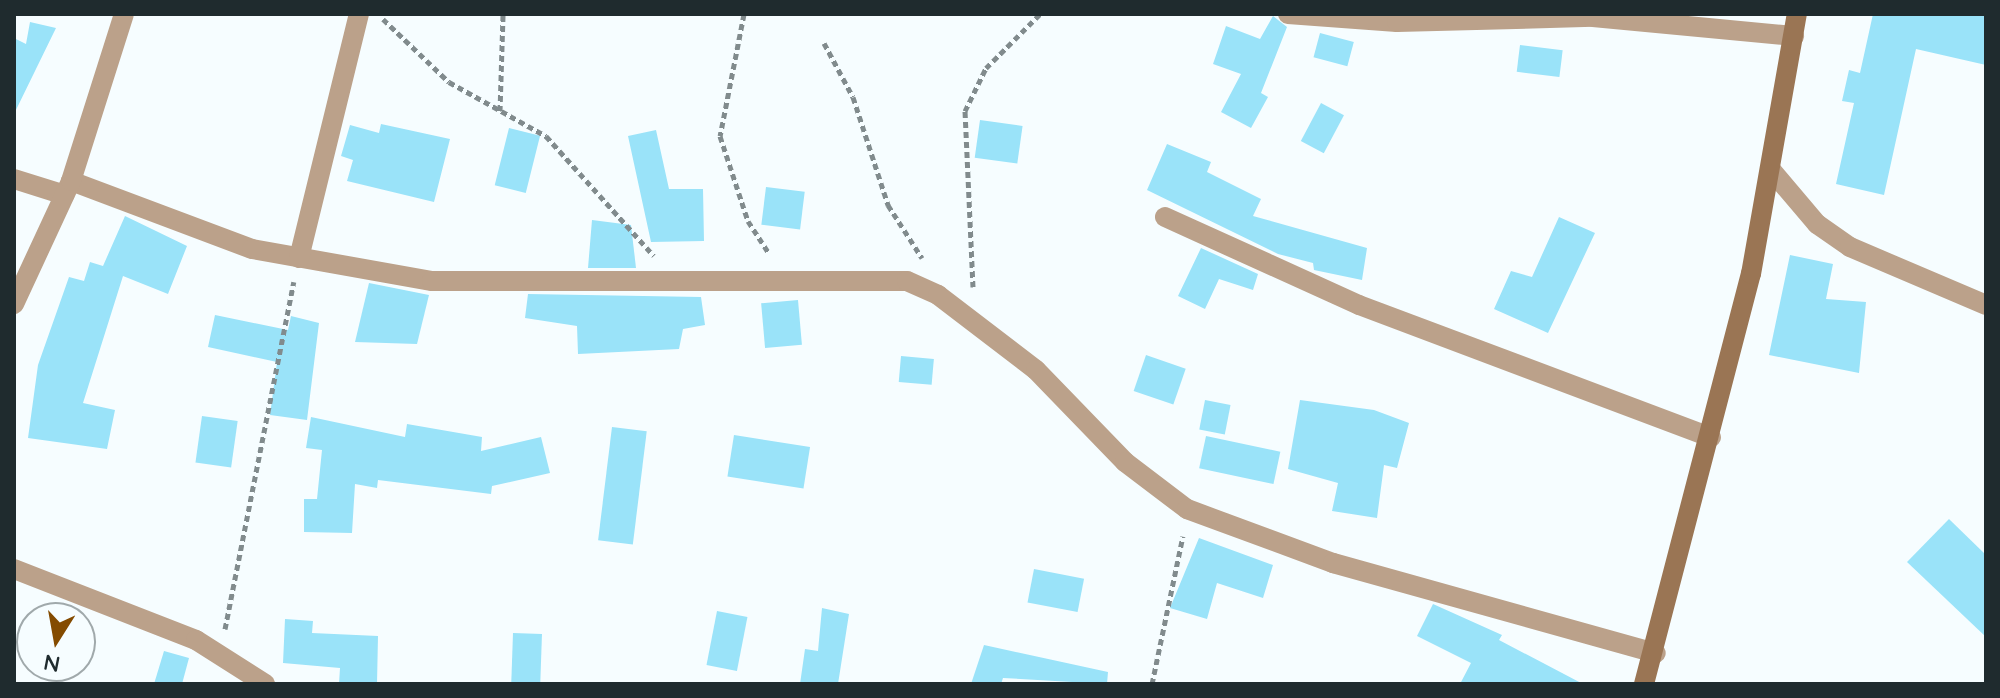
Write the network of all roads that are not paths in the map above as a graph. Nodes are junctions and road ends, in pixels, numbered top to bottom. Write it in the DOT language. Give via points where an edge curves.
graph roads {
  1 [pos="124,14"];
  2 [pos="359,14"];
  3 [pos="1288,14"];
  4 [pos="1797,14"];
  5 [pos="1794,36"];
  6 [pos="1772,171"];
  7 [pos="14,179"];
  8 [pos="68,188"];
  9 [pos="1165,217"];
  10 [pos="299,258"];
  11 [pos="14,304"];
  12 [pos="1986,305"];
  13 [pos="1711,437"];
  14 [pos="14,569"];
  15 [pos="1656,653"];
  16 [pos="265,684"];
  17 [pos="1644,684"];
  1 -- 8 [label="street"];
  2 -- 10 [label="street"];
  3 -- 5 [label="street" via="1397,22 1593,17"];
  4 -- 5 [label="street"];
  5 -- 6 [label="street"];
  6 -- 12 [label="street" via="1808,215 1850,247"];
  6 -- 13 [label="street"];
  7 -- 8 [label="street"];
  8 -- 10 [label="street" via="219,239"];
  8 -- 11 [label="street"];
  9 -- 13 [label="street" via="1359,305"];
  10 -- 15 [label="street" via="481,284 873,276 938,295 1187,509 1333,563"];
  13 -- 15 [label="street"];
  14 -- 16 [label="street" via="221,654"];
  15 -- 17 [label="street"];
}
